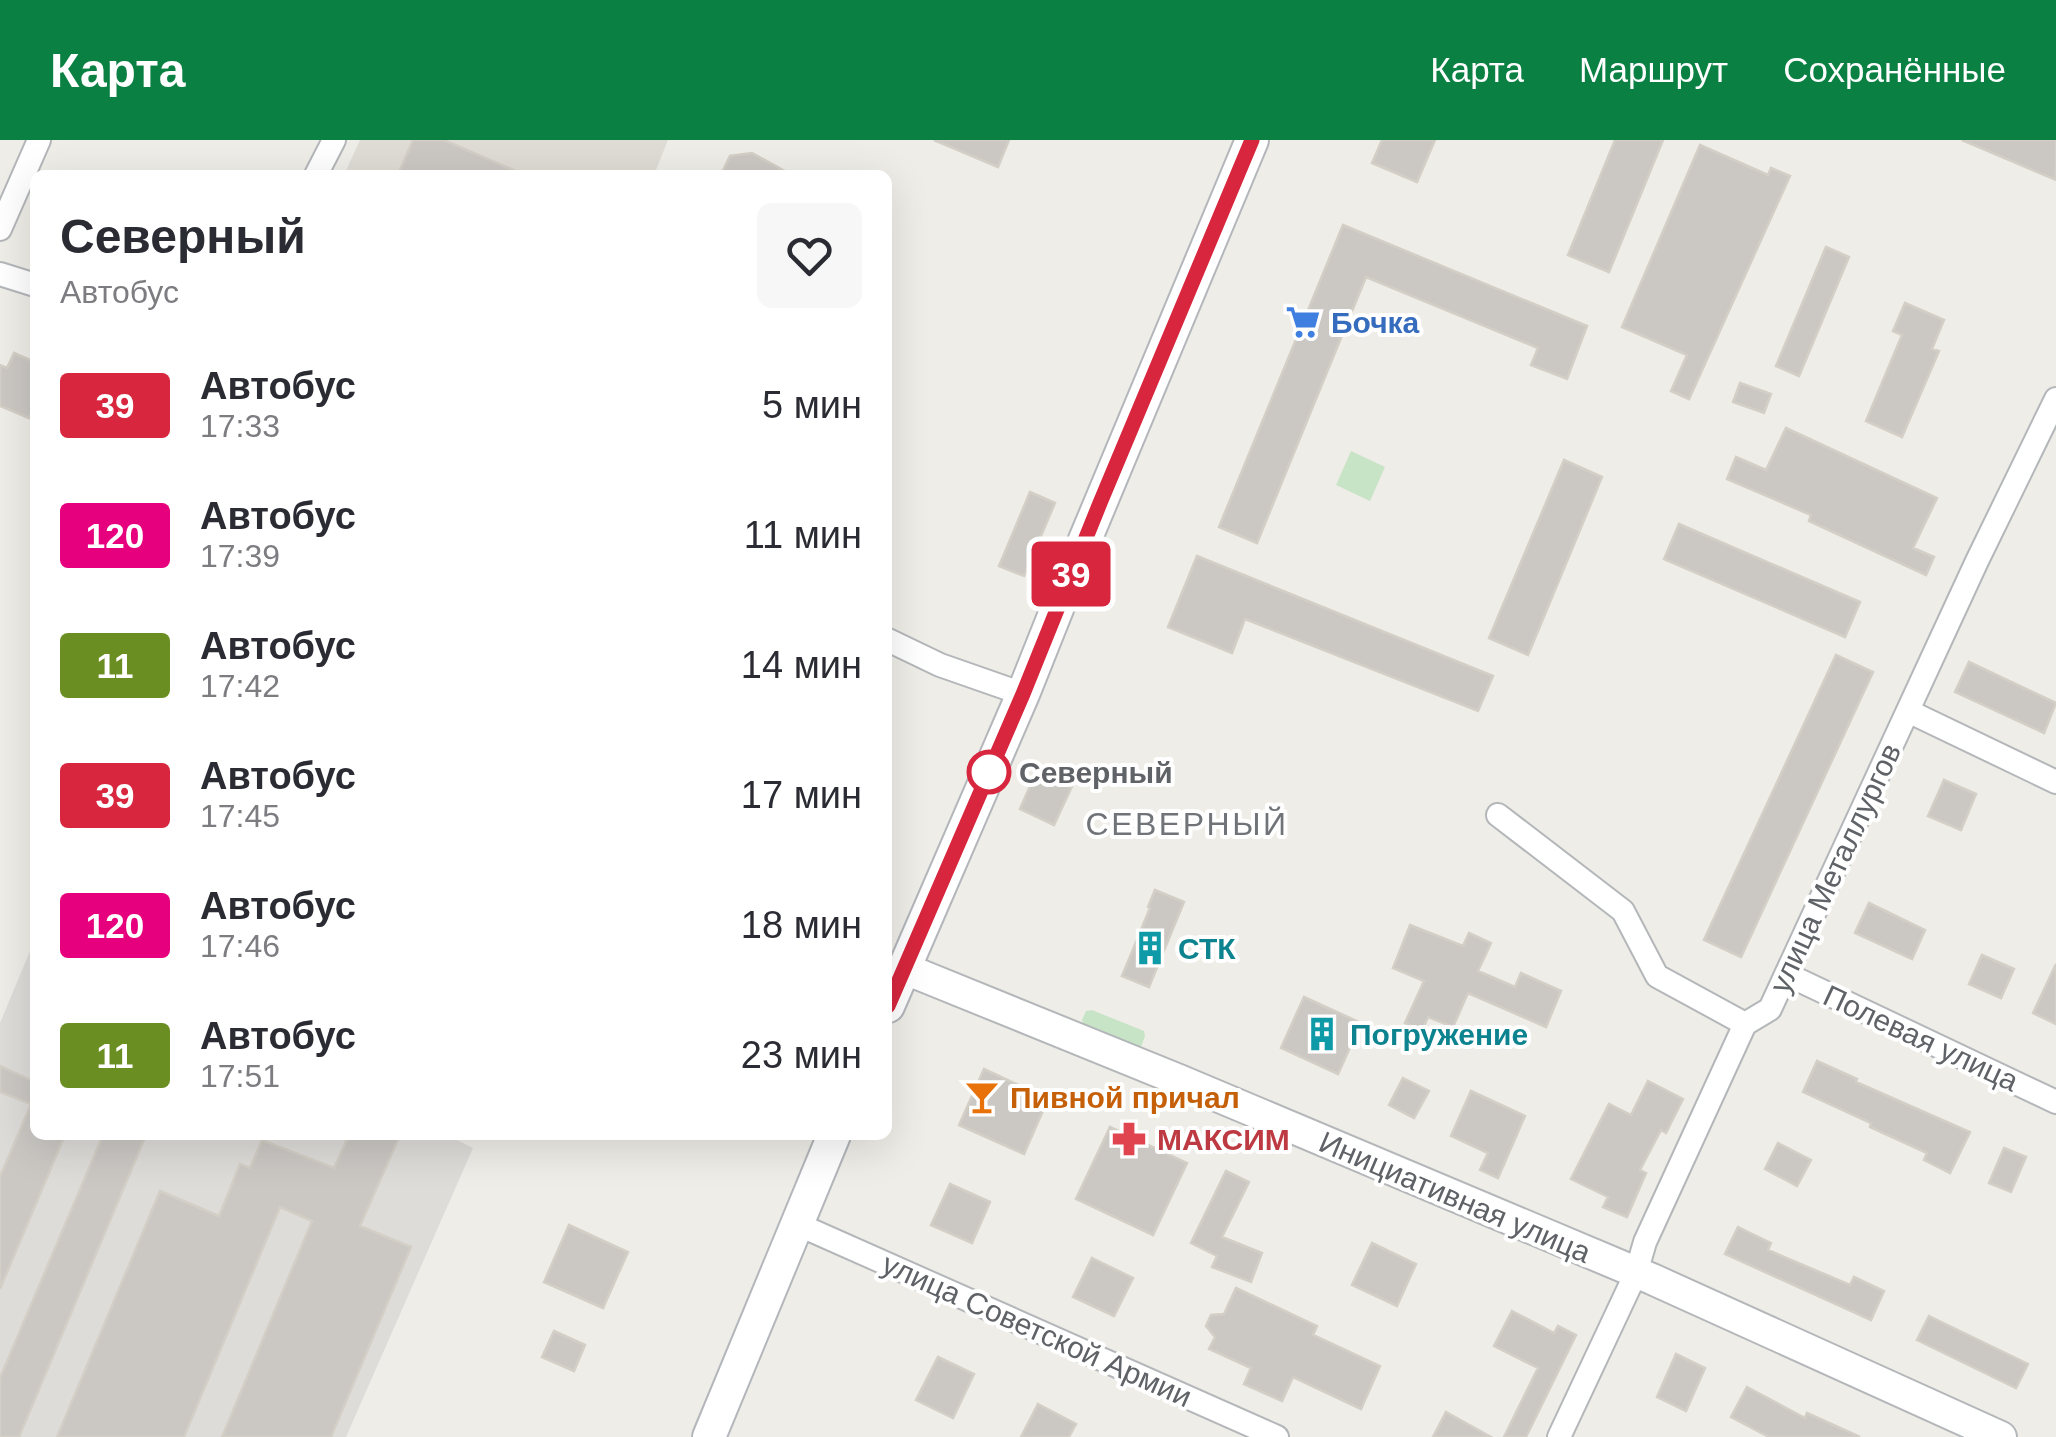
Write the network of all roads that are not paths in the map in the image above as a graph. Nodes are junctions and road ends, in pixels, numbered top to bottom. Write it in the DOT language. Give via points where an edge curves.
graph roads {
  1 [pos="39,140"];
  2 [pos="334,140"];
  3 [pos="1252,140"];
  4 [pos="319,170"];
  5 [pos="0,230"];
  6 [pos="0,274"];
  7 [pos="30,284"];
  8 [pos="2056,399"];
  9 [pos="2051,423"];
  10 [pos="892,642"];
  11 [pos="1023,694"];
  12 [pos="1908,711"];
  13 [pos="2056,782"];
  14 [pos="1498,815"];
  15 [pos="904,968"];
  16 [pos="1786,974"];
  17 [pos="892,996"];
  18 [pos="1745,1024"];
  19 [pos="2056,1102"];
  20 [pos="832,1140"];
  21 [pos="798,1224"];
  22 [pos="1636,1273"];
  23 [pos="709,1437"];
  24 [pos="1277,1437"];
  25 [pos="1559,1437"];
  26 [pos="2001,1437"];
  1 -- 5 [label="street"];
  2 -- 4 [label="street"];
  3 -- 11 [label="main road"];
  6 -- 7 [label="street"];
  8 -- 9 [label="street, улица Металлургов"];
  9 -- 12 [label="street, улица Металлургов"];
  10 -- 11 [label="street"];
  11 -- 15 [label="main road"];
  12 -- 13 [label="street"];
  12 -- 16 [label="street, улица Металлургов"];
  14 -- 18 [label="street" via="1623,911 1657,976"];
  15 -- 17 [label="main road"];
  15 -- 22 [label="street, Инициативная улица"];
  16 -- 18 [label="street, улица Металлургов" via="1770,1010"];
  16 -- 19 [label="street, Полевая улица"];
  18 -- 22 [label="street, улица Металлургов"];
  20 -- 21 [label="main road"];
  21 -- 23 [label="main road"];
  21 -- 24 [label="street, улица Советской Армии"];
  22 -- 25 [label="street, улица Металлургов"];
  22 -- 26 [label="street, Инициативная улица"];
}
